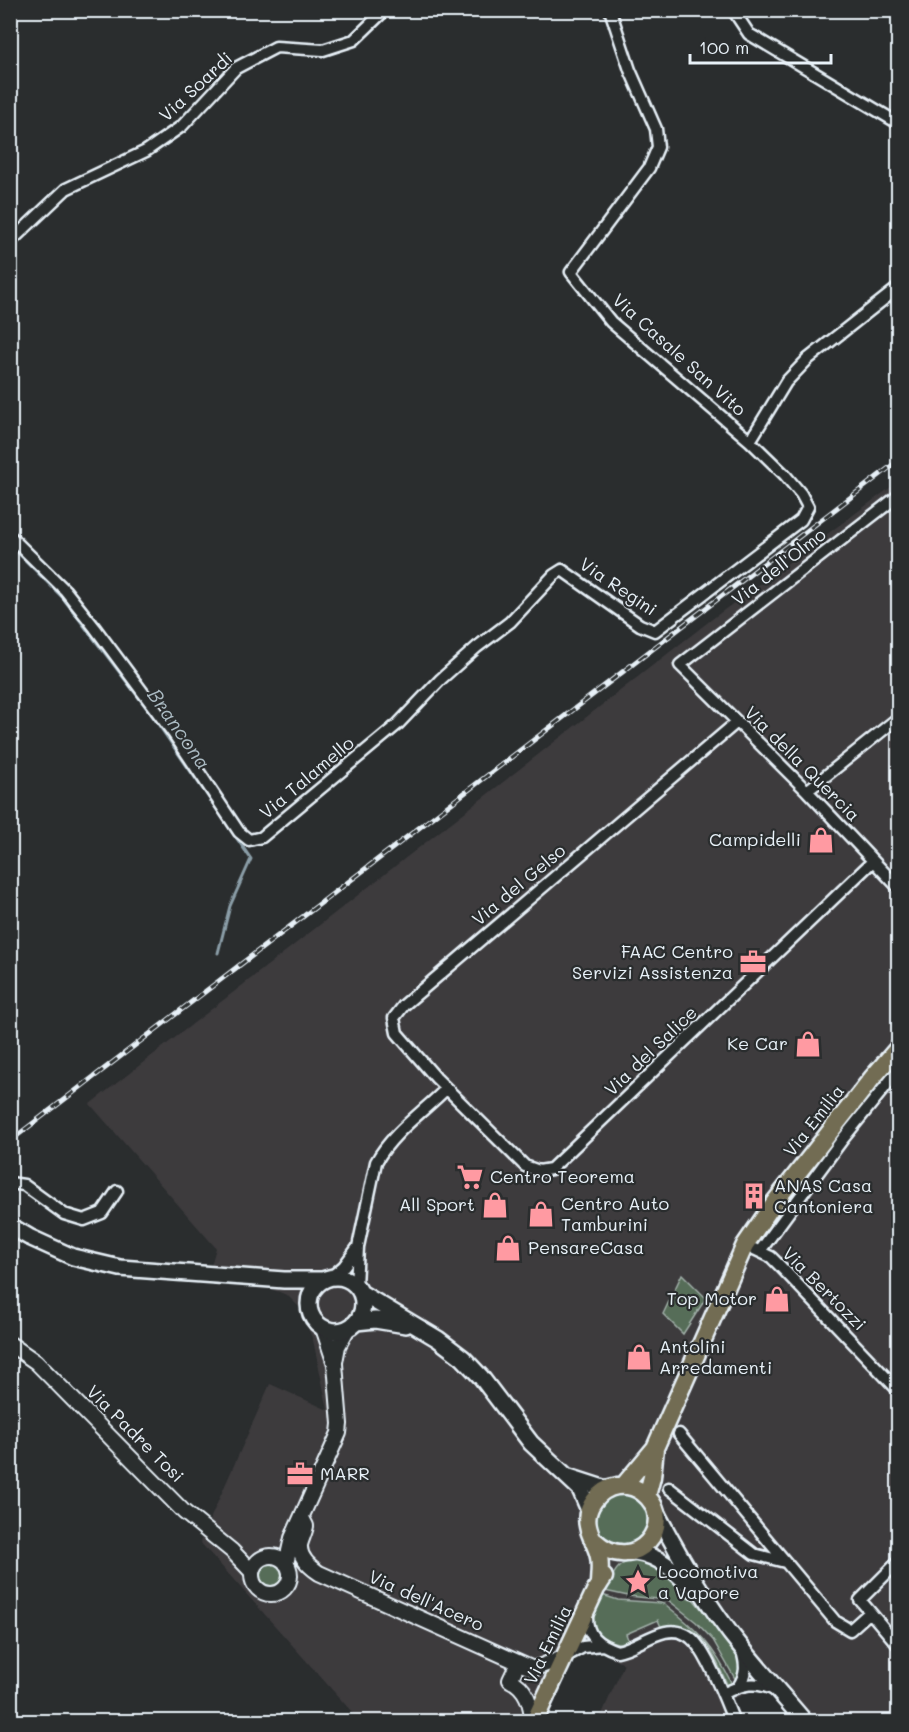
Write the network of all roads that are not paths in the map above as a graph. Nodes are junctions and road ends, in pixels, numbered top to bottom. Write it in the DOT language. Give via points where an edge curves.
graph roads {
  1 [pos="386,10"];
  2 [pos="610,10"];
  3 [pos="734,10"];
  4 [pos="898,123"];
  5 [pos="10,242"];
  6 [pos="898,288"];
  7 [pos="750,441"];
  8 [pos="898,496"];
  9 [pos="10,536"];
  10 [pos="562,570"];
  11 [pos="654,631"];
  12 [pos="680,665"];
  13 [pos="898,718"];
  14 [pos="737,722"];
  15 [pos="807,791"];
  16 [pos="873,861"];
  17 [pos="898,887"];
  18 [pos="898,1048"];
  19 [pos="898,1071"];
  20 [pos="446,1089"];
  21 [pos="836,1135"];
  22 [pos="10,1183"];
  23 [pos="117,1191"];
  24 [pos="10,1226"];
  25 [pos="358,1247"];
  26 [pos="753,1248"];
  27 [pos="327,1279"];
  28 [pos="284,1280"];
  29 [pos="358,1290"];
  30 [pos="309,1303"];
  31 [pos="352,1325"];
  32 [pos="323,1328"];
  33 [pos="417,1328"];
  34 [pos="10,1344"];
  35 [pos="335,1364"];
  36 [pos="898,1390"];
  37 [pos="679,1434"];
  38 [pos="655,1448"];
  39 [pos="567,1476"];
  40 [pos="624,1485"];
  41 [pos="669,1488"];
  42 [pos="606,1489"];
  43 [pos="647,1496"];
  44 [pos="589,1510"];
  45 [pos="656,1512"];
  46 [pos="302,1518"];
  47 [pos="292,1538"];
  48 [pos="595,1541"];
  49 [pos="232,1551"];
  50 [pos="630,1553"];
  51 [pos="268,1557"];
  52 [pos="786,1562"];
  53 [pos="898,1562"];
  54 [pos="287,1565"];
  55 [pos="316,1571"];
  56 [pos="252,1572"];
  57 [pos="288,1582"];
  58 [pos="599,1585"];
  59 [pos="712,1607"];
  60 [pos="587,1609"];
  61 [pos="870,1612"];
  62 [pos="602,1645"];
  63 [pos="898,1645"];
  64 [pos="741,1647"];
  65 [pos="563,1658"];
  66 [pos="518,1662"];
  67 [pos="738,1687"];
  68 [pos="780,1693"];
  69 [pos="723,1694"];
  70 [pos="533,1722"];
  71 [pos="734,1722"];
  72 [pos="805,1722"];
  1 -- 5 [label="street, Via Soardi" via="354,40 323,50 276,47 236,68 182,126 146,152 66,189"];
  2 -- 7 [label="street, Via Casale San Vito" via="656,129 658,147 649,168 571,272 611,322"];
  3 -- 4 [label="street" via="749,34"];
  6 -- 7 [label="street" via="808,359 786,382"];
  7 -- 11 [label="street, Via Casale San Vito" via="785,475 808,507 801,520"];
  8 -- 12 [label="street, Via dell'Olmo"];
  9 -- 10 [label="street, Via Talamello" via="65,590 173,733 239,832 249,840 262,837 398,724 441,679 510,622"];
  10 -- 11 [label="street, Via Regini"];
  12 -- 14 [label="street, Via della Quercia"];
  13 -- 15 [label="street"];
  14 -- 15 [label="street, Via della Quercia"];
  14 -- 20 [label="street, Via del Gelso" via="404,1005 394,1018 397,1033"];
  15 -- 16 [label="street, Via della Quercia"];
  16 -- 17 [label="street, Via della Quercia"];
  16 -- 20 [label="street, Via del Salice" via="551,1169 539,1171 525,1166"];
  18 -- 21 [label="main road, Via Emilia"];
  19 -- 21 [label="street"];
  20 -- 25 [label="street" via="376,1162"];
  21 -- 26 [label="main road, Via Emilia" via="774,1203"];
  22 -- 23 [label="street" via="24,1185 64,1214 84,1220 102,1213"];
  24 -- 28 [label="main road" via="73,1257 95,1263"];
  25 -- 27 [label="street" via="345,1266"];
  25 -- 29 [label="street"];
  26 -- 36 [label="street, Via Bertozzi" via="771,1257"];
  26 -- 38 [label="main road, Via Emilia"];
  27 -- 28 [label="main road"];
  27 -- 29 [label="main road" via="340,1277"];
  27 -- 30 [label="main road" via="310,1294"];
  28 -- 30 [label="main road"];
  29 -- 31 [label="main road" via="362,1308"];
  29 -- 33 [label="main road"];
  30 -- 32 [label="main road" via="312,1317"];
  31 -- 32 [label="main road"];
  31 -- 33 [label="main road" via="375,1320"];
  31 -- 35 [label="street" via="338,1346"];
  32 -- 35 [label="street"];
  33 -- 39 [label="main road" via="463,1358 531,1443"];
  34 -- 49 [label="street, Via Padre Tosi" via="36,1362 184,1512"];
  35 -- 46 [label="street" via="339,1433"];
  37 -- 52 [label="street"];
  38 -- 40 [label="main road, Via Emilia"];
  38 -- 43 [label="main road, Via Emilia"];
  39 -- 42 [label="main road"];
  39 -- 44 [label="main road" via="585,1497"];
  40 -- 42 [label="main road"];
  40 -- 43 [label="main road"];
  41 -- 52 [label="street" via="754,1554"];
  42 -- 44 [label="main road"];
  43 -- 45 [label="main road"];
  44 -- 48 [label="main road, Via Emilia" via="588,1526"];
  45 -- 50 [label="main road, Via Emilia" via="653,1536"];
  45 -- 59 [label="main road"];
  46 -- 47 [label="street"];
  46 -- 55 [label="street" via="306,1526 301,1553"];
  47 -- 51 [label="street"];
  47 -- 54 [label="street"];
  48 -- 50 [label="main road" via="613,1553"];
  48 -- 58 [label="main road, Via Emilia" via="600,1559"];
  49 -- 51 [label="street, Via Padre Tosi"];
  49 -- 56 [label="street, Via Padre Tosi"];
  50 -- 58 [label="main road, Via Emilia" via="611,1566"];
  50 -- 59 [label="main road" via="649,1554 667,1564"];
  51 -- 54 [label="street, Via Padre Tosi"];
  51 -- 56 [label="street" via="256,1564"];
  52 -- 61 [label="street" via="843,1628 850,1630"];
  53 -- 61 [label="street" via="860,1600"];
  54 -- 55 [label="street, Via dell'Acero"];
  54 -- 57 [label="street"];
  55 -- 57 [label="street"];
  55 -- 66 [label="street, Via dell'Acero"];
  56 -- 57 [label="street, Via Padre Tosi" via="253,1582 263,1592 277,1593"];
  58 -- 60 [label="main road, Via Emilia"];
  59 -- 64 [label="main road"];
  60 -- 62 [label="street" via="586,1627"];
  60 -- 65 [label="main road, Via Emilia"];
  61 -- 63 [label="street"];
  62 -- 65 [label="street" via="583,1647"];
  62 -- 69 [label="street" via="617,1652 664,1632 684,1633 693,1639"];
  64 -- 67 [label="street" via="746,1669"];
  64 -- 68 [label="main road"];
  65 -- 66 [label="street, Via dell'Acero" via="533,1669"];
  65 -- 70 [label="main road, Via Emilia"];
  66 -- 70 [label="street" via="510,1680 522,1688"];
  67 -- 68 [label="street" via="756,1683"];
  67 -- 69 [label="street"];
  68 -- 72 [label="main road"];
  69 -- 71 [label="street"];
}
